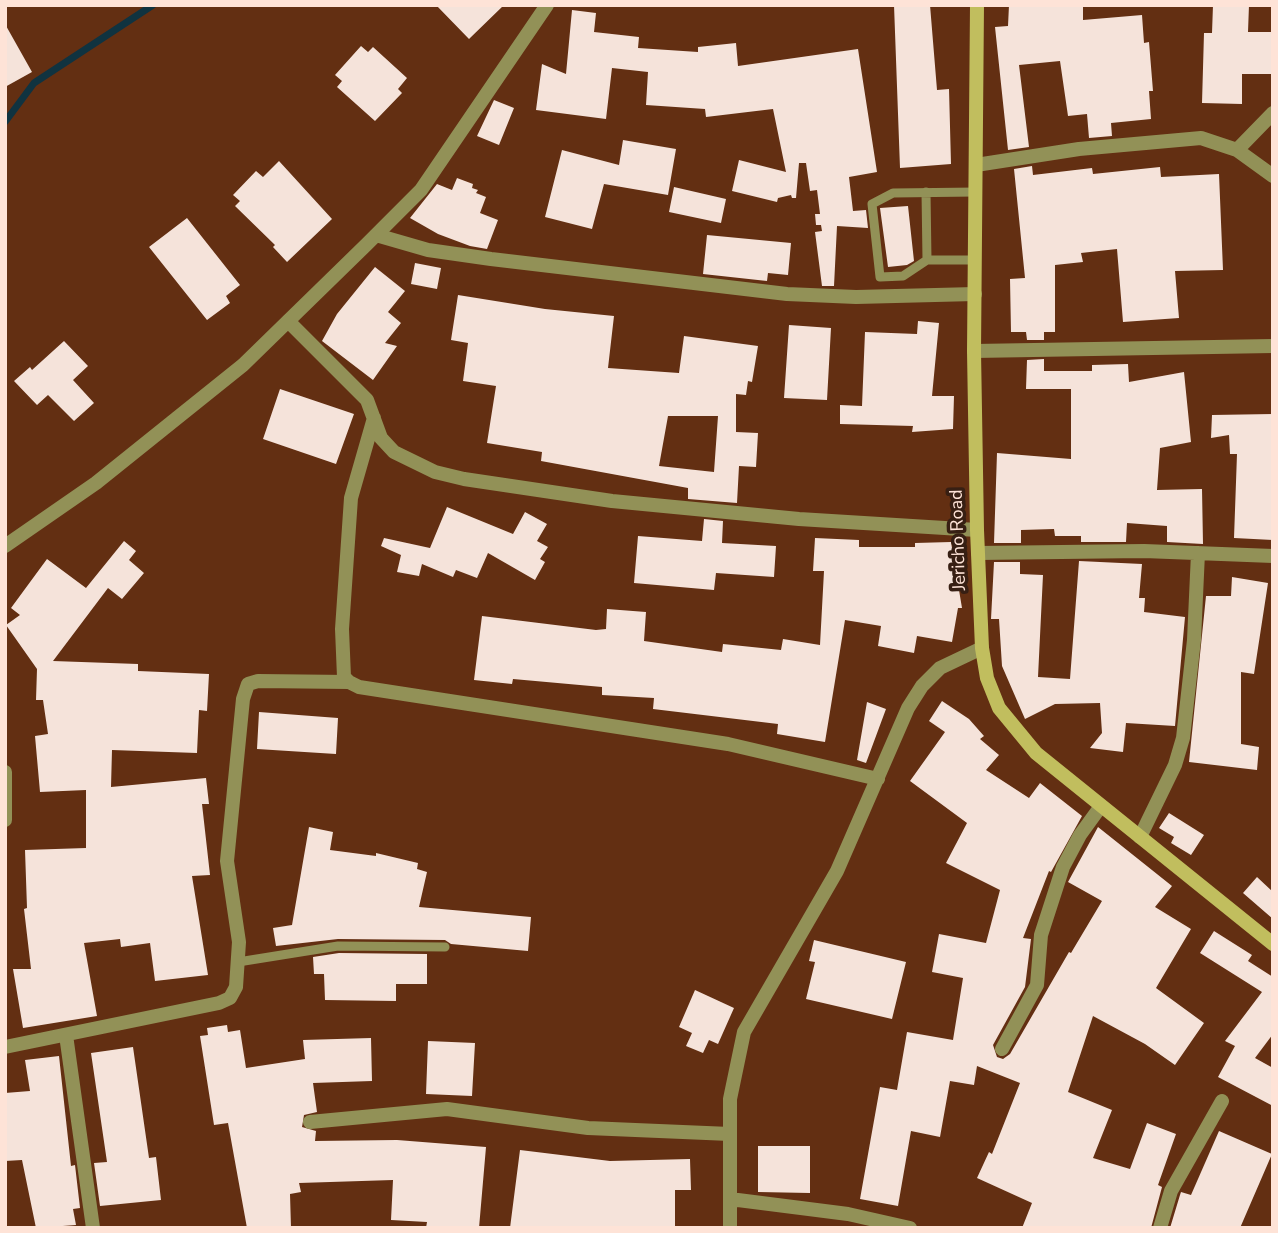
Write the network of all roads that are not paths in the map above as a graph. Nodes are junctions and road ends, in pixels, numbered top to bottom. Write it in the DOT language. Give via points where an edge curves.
graph roads {
  1 [pos="547,5"];
  2 [pos="977,5"];
  3 [pos="1273,113"];
  4 [pos="1237,150"];
  5 [pos="976,165"];
  6 [pos="1273,176"];
  7 [pos="926,192"];
  8 [pos="976,192"];
  9 [pos="376,235"];
  10 [pos="927,260"];
  11 [pos="975,260"];
  12 [pos="975,294"];
  13 [pos="288,321"];
  14 [pos="1273,346"];
  15 [pos="974,351"];
  16 [pos="374,418"];
  17 [pos="977,530"];
  18 [pos="5,546"];
  19 [pos="978,553"];
  20 [pos="1198,553"];
  21 [pos="1273,556"];
  22 [pos="982,649"];
  23 [pos="349,682"];
  24 [pos="5,772"];
  25 [pos="878,779"];
  26 [pos="1101,806"];
  27 [pos="5,820"];
  28 [pos="1140,837"];
  29 [pos="1273,944"];
  30 [pos="445,947"];
  31 [pos="238,962"];
  32 [pos="66,1035"];
  33 [pos="5,1047"];
  34 [pos="1002,1049"];
  35 [pos="1222,1101"];
  36 [pos="310,1122"];
  37 [pos="730,1134"];
  38 [pos="730,1199"];
  39 [pos="93,1228"];
  40 [pos="730,1228"];
  41 [pos="910,1228"];
  42 [pos="1160,1228"];
  1 -- 9 [label="street" via="421,190"];
  2 -- 5 [label="street, Jericho Road"];
  3 -- 4 [label="street"];
  4 -- 5 [label="street" via="1200,138 1079,149"];
  4 -- 6 [label="street"];
  5 -- 8 [label="street, Jericho Road"];
  7 -- 8 [label="lane"];
  7 -- 10 [label="lane"];
  7 -- 10 [label="lane" via="893,193 872,204 880,277 903,276"];
  8 -- 11 [label="street, Jericho Road"];
  9 -- 12 [label="street" via="428,250 787,294"];
  9 -- 13 [label="street"];
  10 -- 11 [label="lane"];
  11 -- 12 [label="street, Jericho Road"];
  12 -- 15 [label="street, Jericho Road"];
  13 -- 16 [label="street" via="367,400"];
  13 -- 18 [label="street" via="243,365 96,483"];
  14 -- 15 [label="street"];
  15 -- 17 [label="street, Jericho Road"];
  16 -- 17 [label="street" via="394,452 411,463 464,479 612,501"];
  16 -- 23 [label="street" via="351,498 342,629 344,677"];
  17 -- 19 [label="street, Jericho Road"];
  19 -- 20 [label="street"];
  19 -- 22 [label="street, Jericho Road"];
  20 -- 21 [label="street"];
  20 -- 28 [label="street" via="1183,738"];
  22 -- 25 [label="street" via="940,668 922,686"];
  22 -- 26 [label="street, Jericho Road" via="987,678 1014,730"];
  23 -- 25 [label="street" via="728,744"];
  23 -- 31 [label="street" via="270,680 248,684 227,861"];
  24 -- 27 [label="street"];
  25 -- 37 [label="street" via="837,871 744,1032 730,1099"];
  26 -- 28 [label="street, Jericho Road"];
  26 -- 34 [label="street" via="1063,867 1041,935 1037,985"];
  28 -- 29 [label="street, Jericho Road"];
  30 -- 31 [label="lane" via="338,946"];
  31 -- 32 [label="street" via="236,986 230,998 219,1003"];
  32 -- 33 [label="street"];
  32 -- 39 [label="street"];
  35 -- 42 [label="street" via="1171,1191"];
  36 -- 37 [label="street" via="447,1110 588,1128"];
  37 -- 38 [label="street"];
  38 -- 40 [label="street"];
  38 -- 41 [label="street" via="848,1214"];
}
